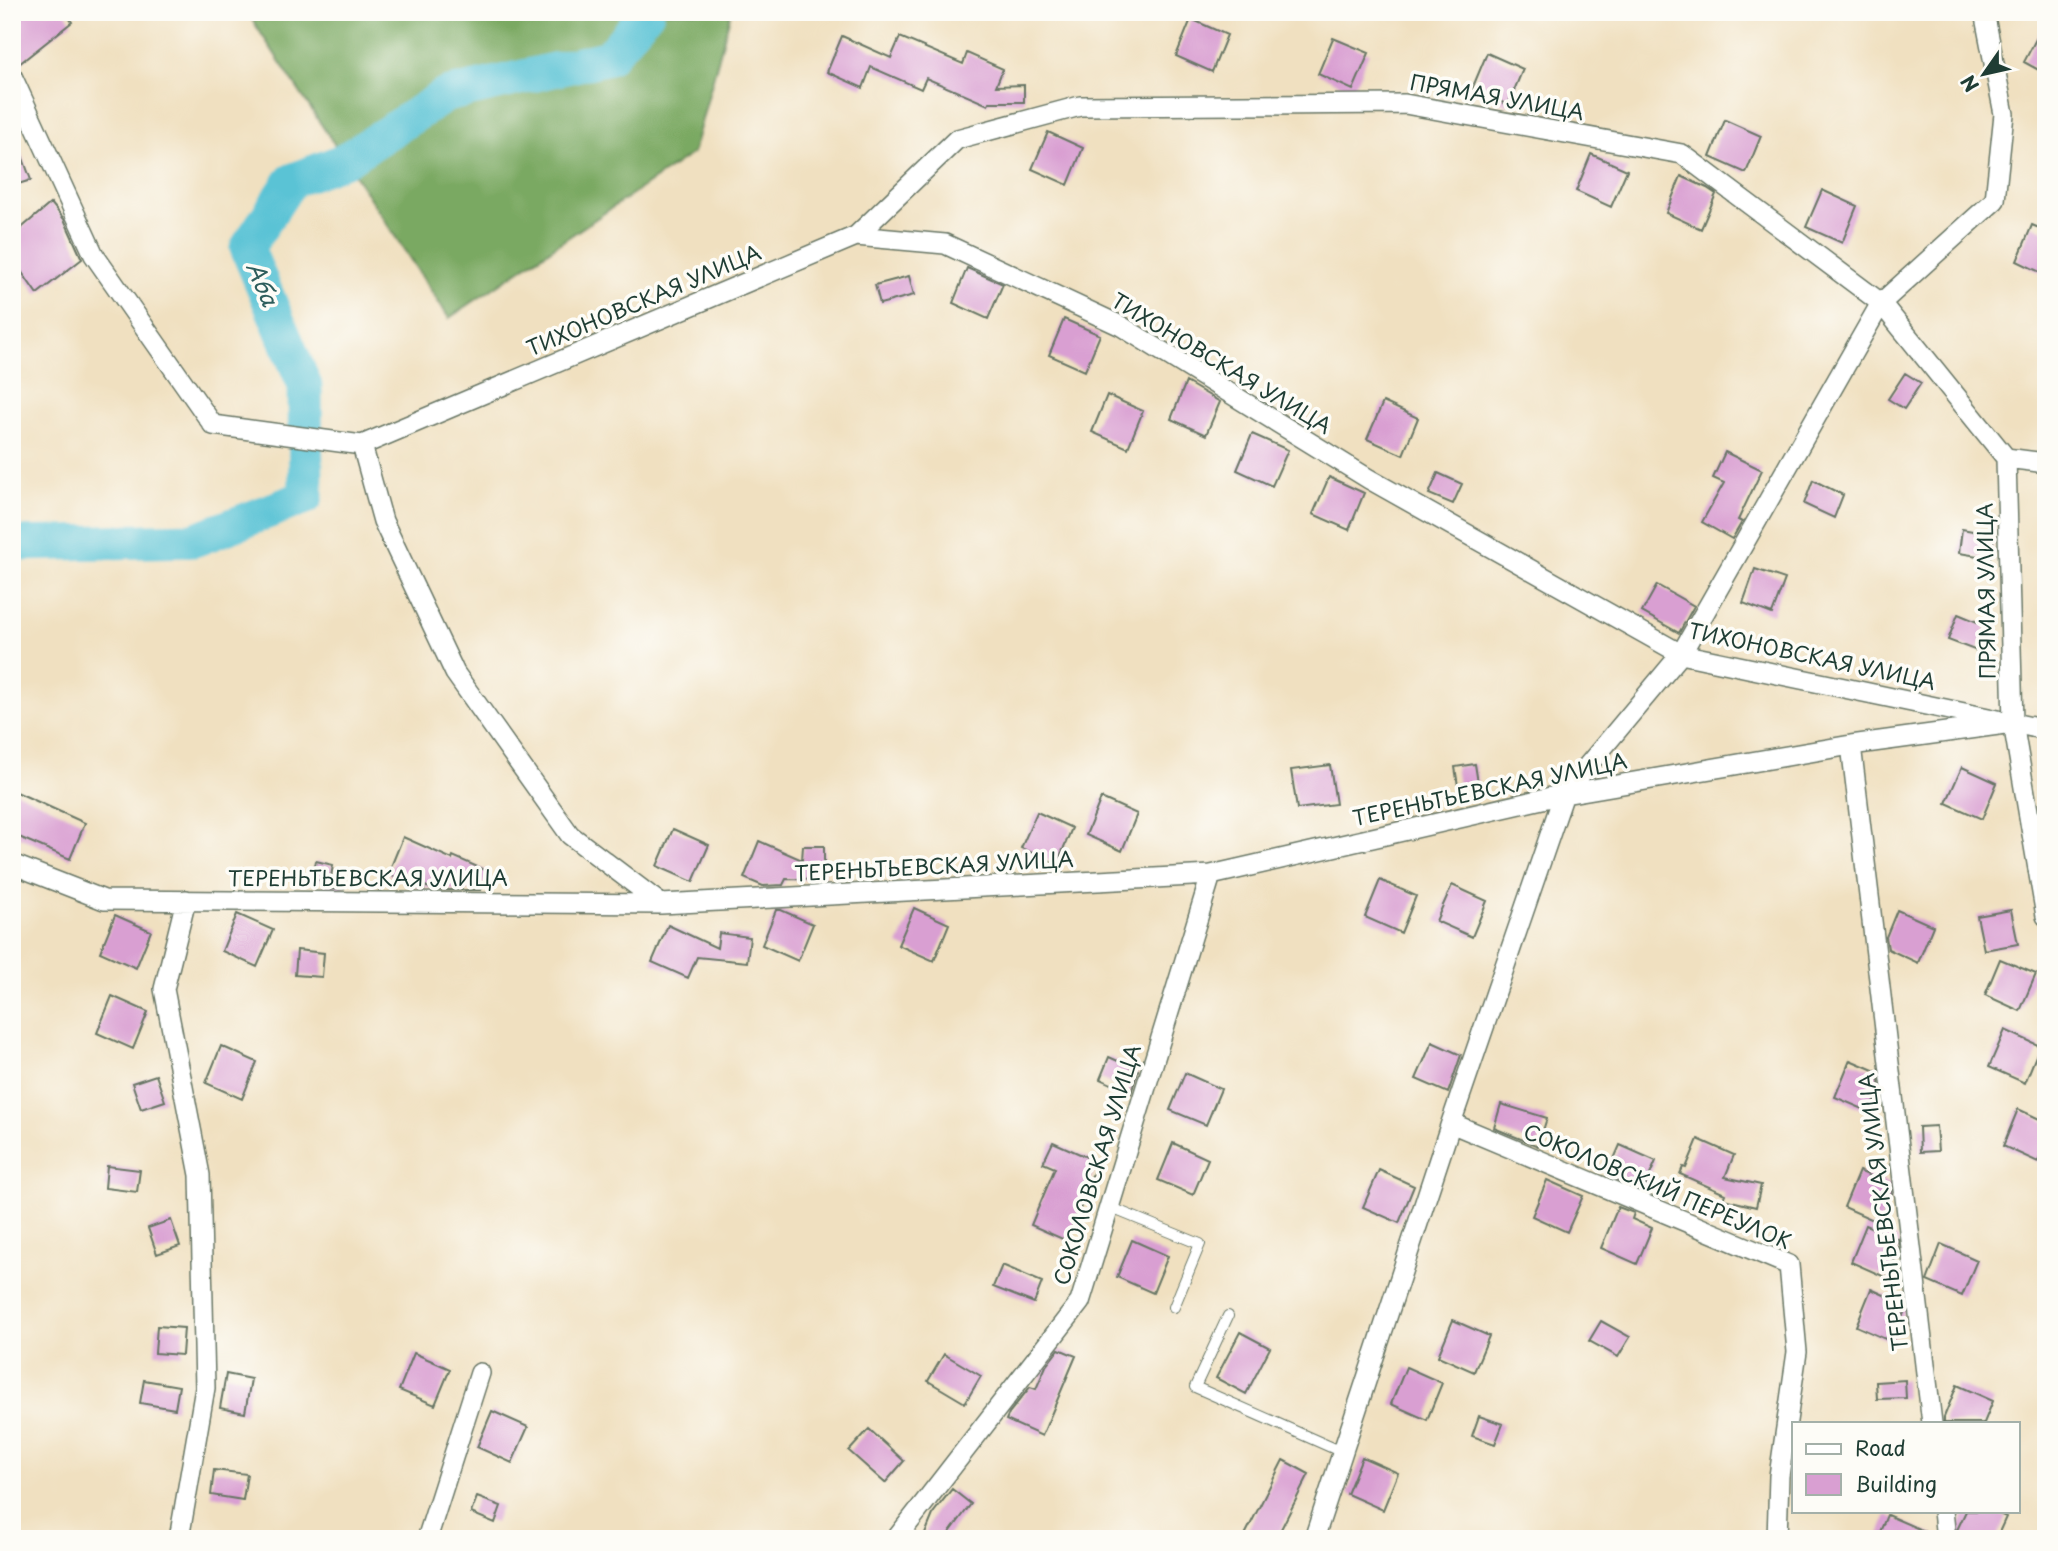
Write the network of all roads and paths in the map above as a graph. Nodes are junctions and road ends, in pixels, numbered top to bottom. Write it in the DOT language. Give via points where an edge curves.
graph roads {
  1 [pos="1984,12"];
  2 [pos="12,76"];
  3 [pos="856,236"];
  4 [pos="1881,303"];
  5 [pos="362,445"];
  6 [pos="2006,458"];
  7 [pos="2046,463"];
  8 [pos="1681,654"];
  9 [pos="2013,723"];
  10 [pos="2046,730"];
  11 [pos="1851,745"];
  12 [pos="1564,794"];
  13 [pos="12,863"];
  14 [pos="1211,875"];
  15 [pos="186,900"];
  16 [pos="661,904"];
  17 [pos="2046,916"];
  18 [pos="1451,1124"];
  19 [pos="1109,1207"];
  20 [pos="1174,1307"];
  21 [pos="1228,1316"];
  22 [pos="480,1373"];
  23 [pos="1932,1422"];
  24 [pos="1342,1452"];
  25 [pos="1943,1512"];
  26 [pos="180,1539"];
  27 [pos="427,1539"];
  28 [pos="896,1539"];
  29 [pos="1314,1539"];
  30 [pos="1777,1539"];
  31 [pos="1946,1539"];
  1 -- 4 [label="street" via="2004,114 1994,200"];
  2 -- 5 [label="street" via="94,256 214,425"];
  3 -- 4 [label="street, ПРЯМАЯ УЛИЦА" via="957,139 1080,106 1405,104 1682,154"];
  3 -- 5 [label="street, ТИХОНОВСКАЯ УЛИЦА"];
  3 -- 8 [label="street, ТИХОНОВСКАЯ УЛИЦА" via="945,244 1121,326 1369,479"];
  4 -- 6 [label="street, ПРЯМАЯ УЛИЦА"];
  4 -- 8 [label="street"];
  5 -- 16 [label="street" via="383,521 455,673 570,835"];
  6 -- 7 [label="street"];
  6 -- 9 [label="street, ПРЯМАЯ УЛИЦА"];
  8 -- 9 [label="street, ТИХОНОВСКАЯ УЛИЦА"];
  8 -- 12 [label="street"];
  9 -- 10 [label="street, ТЕРЕНЬТЬЕВСКАЯ УЛИЦА"];
  9 -- 11 [label="street, ТЕРЕНЬТЬЕВСКАЯ УЛИЦА"];
  9 -- 17 [label="street, ПРЯМАЯ УЛИЦА"];
  11 -- 12 [label="street, ТЕРЕНЬТЬЕВСКАЯ УЛИЦА"];
  11 -- 23 [label="street, ТЕРЕНЬТЬЕВСКАЯ УЛИЦА"];
  12 -- 14 [label="street, ТЕРЕНЬТЬЕВСКАЯ УЛИЦА"];
  12 -- 18 [label="street"];
  13 -- 15 [label="street, ТЕРЕНЬТЬЕВСКАЯ УЛИЦА" via="104,900"];
  14 -- 16 [label="street, ТЕРЕНЬТЬЕВСКАЯ УЛИЦА"];
  14 -- 19 [label="street, СОКОЛОВСКАЯ УЛИЦА"];
  15 -- 16 [label="street, ТЕРЕНЬТЬЕВСКАЯ УЛИЦА"];
  15 -- 26 [label="street" via="164,989 200,1175 205,1388"];
  18 -- 24 [label="street"];
  18 -- 30 [label="street, СОКОЛОВСКИЙ ПЕРЕУЛОК" via="1789,1265 1797,1352 1779,1476"];
  19 -- 20 [label="lane" via="1200,1244"];
  19 -- 28 [label="street, СОКОЛОВСКАЯ УЛИЦА" via="1080,1302"];
  21 -- 24 [label="lane" via="1195,1387"];
  22 -- 27 [label="street"];
  24 -- 29 [label="street"];
  25 -- 31 [label="street"];
}
